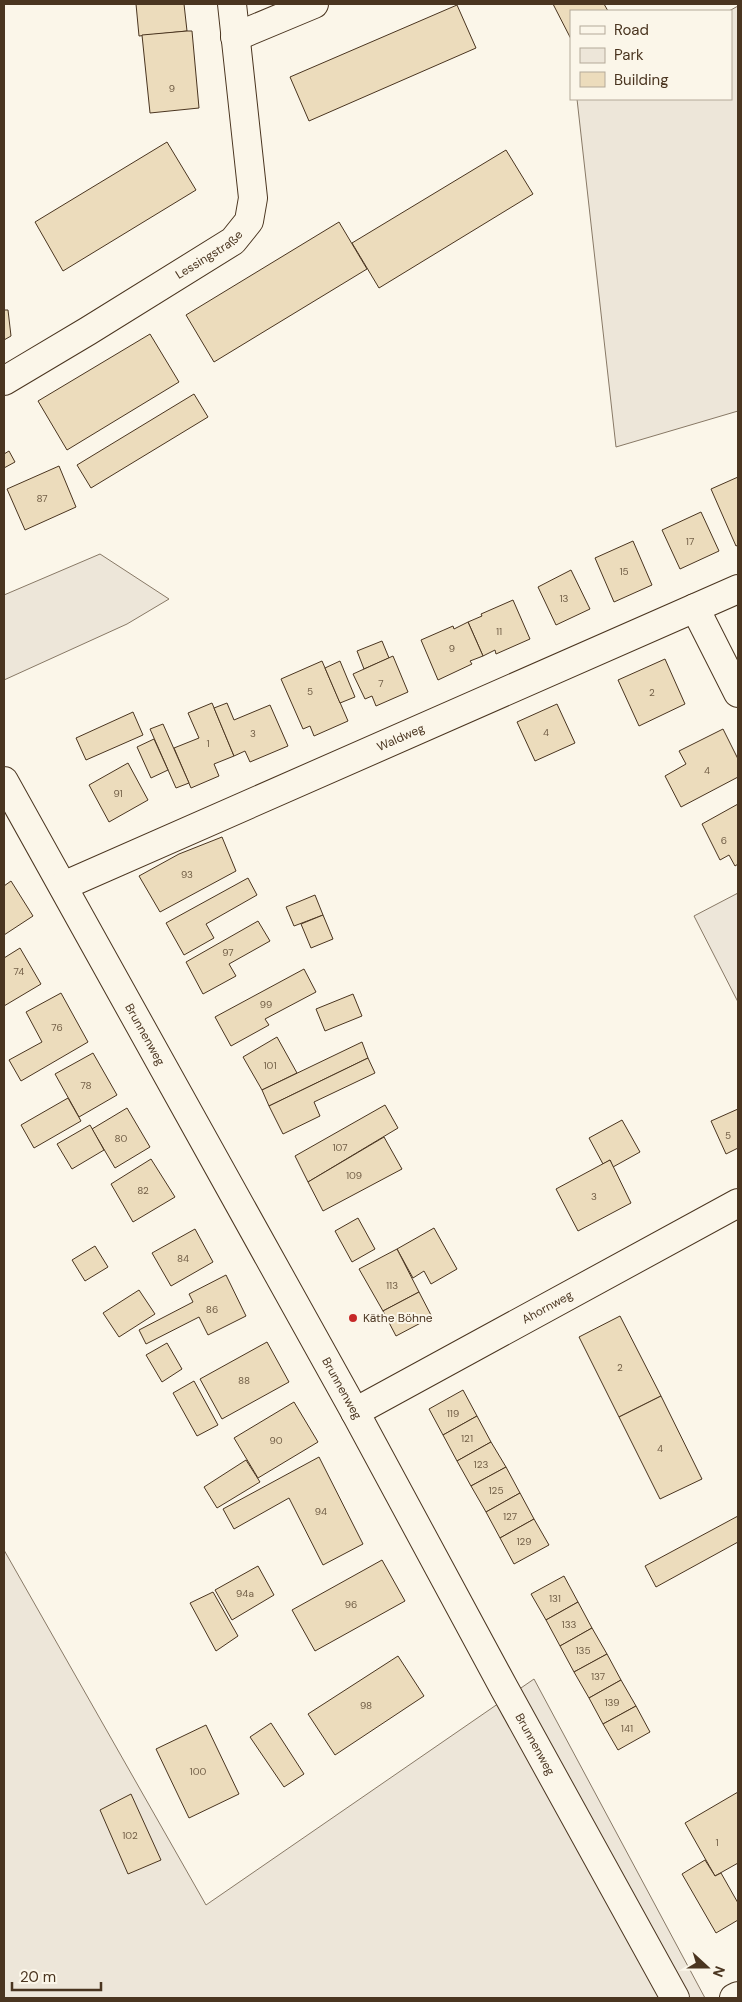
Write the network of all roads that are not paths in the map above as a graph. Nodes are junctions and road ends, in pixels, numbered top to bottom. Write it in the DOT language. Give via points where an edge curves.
graph roads {
  1 [pos="232,4"];
  2 [pos="314,4"];
  3 [pos="235,37"];
  4 [pos="4,381"];
  5 [pos="738,589"];
  6 [pos="695,608"];
  7 [pos="738,693"];
  8 [pos="4,781"];
  9 [pos="63,886"];
  10 [pos="738,1203"];
  11 [pos="355,1412"];
  12 [pos="738,1996"];
  13 [pos="674,1998"];
  14 [pos="734,1998"];
  1 -- 3 [label="street, Lessingstraße"];
  2 -- 3 [label="street"];
  3 -- 4 [label="street, Lessingstraße" via="253,198 249,221 233,241"];
  5 -- 6 [label="street, Waldweg"];
  6 -- 7 [label="street"];
  6 -- 9 [label="street, Waldweg"];
  8 -- 9 [label="street, Brunnenweg"];
  9 -- 11 [label="street, Brunnenweg"];
  10 -- 11 [label="street, Ahornweg"];
  11 -- 13 [label="street, Brunnenweg"];
  12 -- 14 [label="street"];
}
